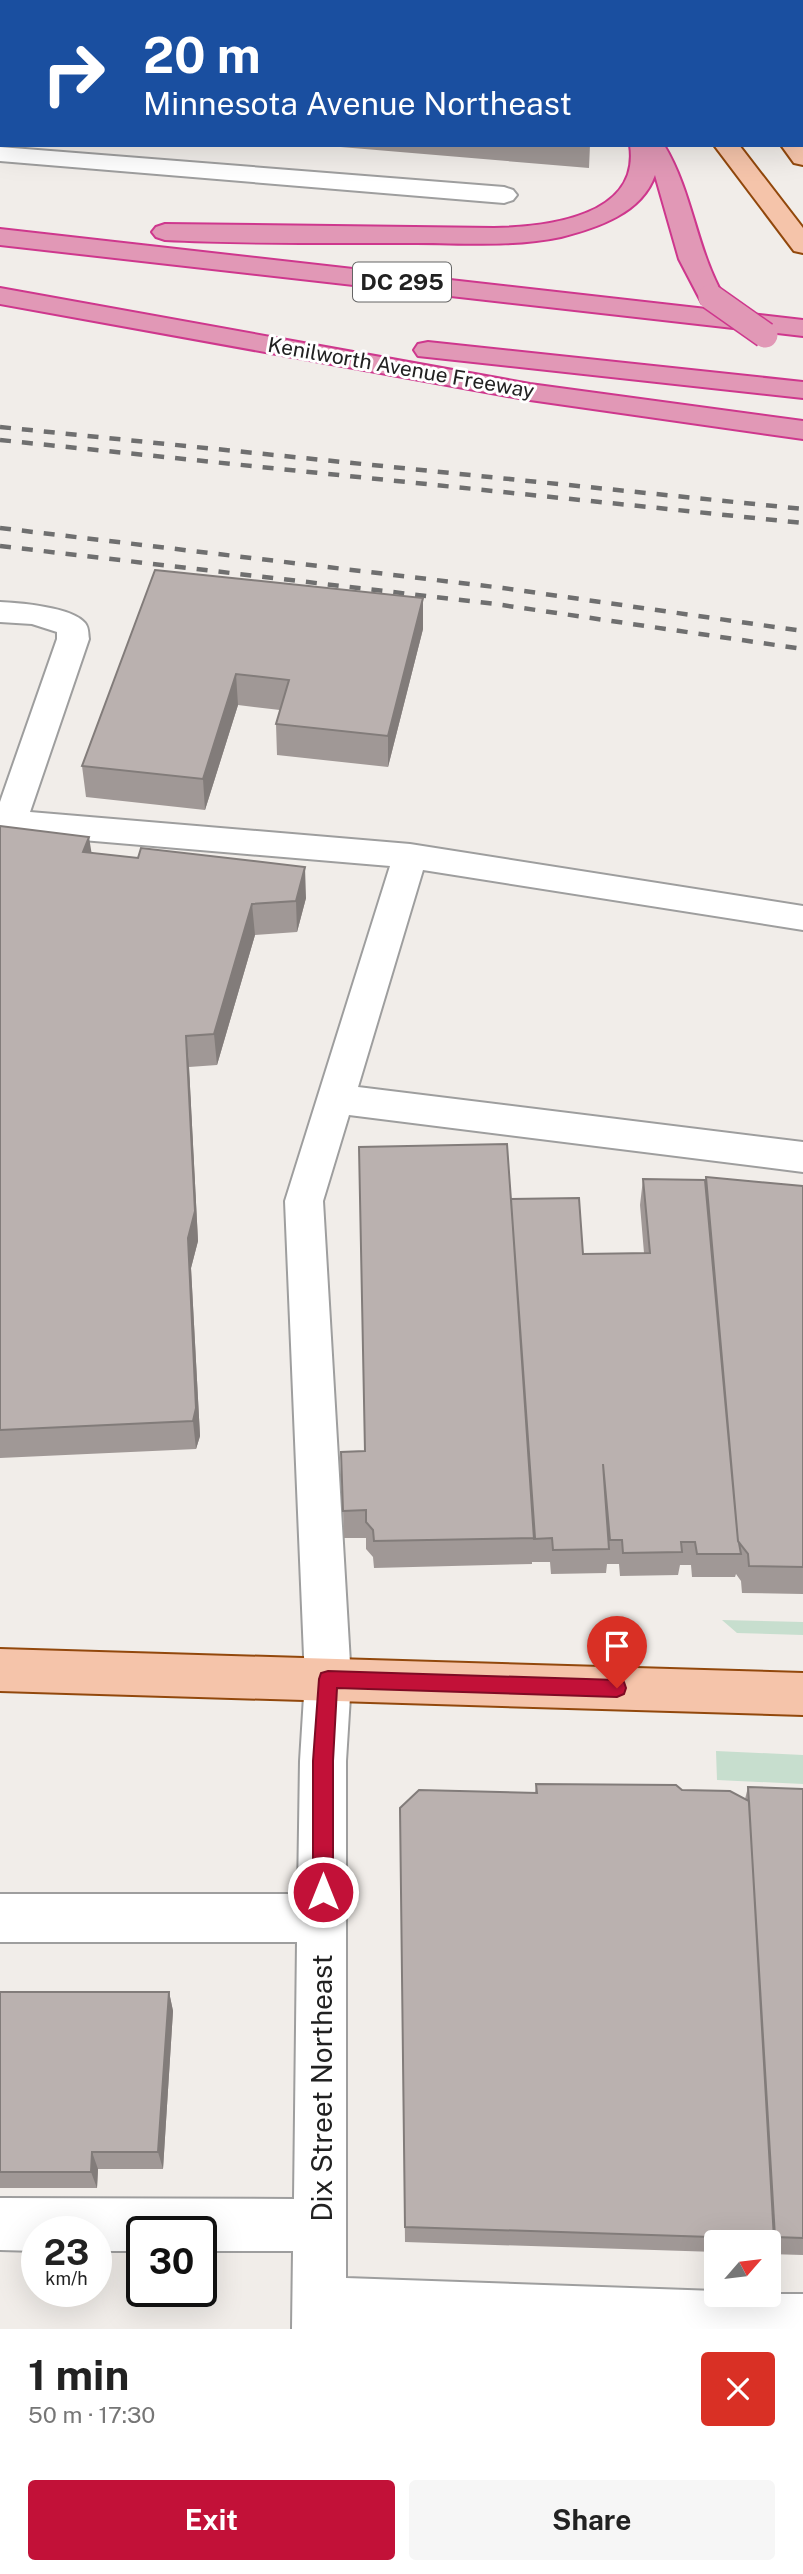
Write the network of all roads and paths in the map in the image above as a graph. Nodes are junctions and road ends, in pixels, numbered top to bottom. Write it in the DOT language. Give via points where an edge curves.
graph roads {
  1 [pos="643,147"];
  2 [pos="652,147"];
  3 [pos="728,147"];
  4 [pos="0,153"];
  5 [pos="505,195"];
  6 [pos="0,220"];
  7 [pos="0,237"];
  8 [pos="803,245"];
  9 [pos="0,296"];
  10 [pos="92,313"];
  11 [pos="803,328"];
  12 [pos="803,352"];
  13 [pos="803,390"];
  14 [pos="803,430"];
  15 [pos="0,612"];
  16 [pos="5,821"];
  17 [pos="410,856"];
  18 [pos="803,918"];
  19 [pos="335,1098"];
  20 [pos="803,1157"];
  21 [pos="0,1670"];
  22 [pos="328,1679"];
  23 [pos="803,1693"];
  24 [pos="0,1917"];
  25 [pos="323,1918"];
  26 [pos="0,2224"];
  27 [pos="321,2225"];
  28 [pos="320,2316"];
  29 [pos="803,2321"];
  1 -- 6 [label="highway" via="646,157 640,183 631,197 598,216 546,232 275,236"];
  2 -- 12 [label="highway, bridge" via="672,178 693,267 710,297 765,335"];
  3 -- 8 [label="main road"];
  4 -- 5 [label="street"];
  7 -- 11 [label="highway, DC 295"];
  9 -- 10 [label="highway, Kenilworth Avenue Freeway"];
  10 -- 13 [label="highway"];
  10 -- 14 [label="highway, Kenilworth Avenue Freeway" via="530,392"];
  15 -- 16 [label="street" via="35,614 72,627 73,639"];
  16 -- 17 [label="street"];
  17 -- 18 [label="street"];
  17 -- 19 [label="street, Dix Street Northeast"];
  19 -- 20 [label="street"];
  19 -- 22 [label="street, Dix Street Northeast" via="304,1201"];
  21 -- 22 [label="main road"];
  22 -- 23 [label="main road"];
  22 -- 25 [label="street, Dix Street Northeast"];
  24 -- 25 [label="street"];
  25 -- 27 [label="street, Dix Street Northeast"];
  26 -- 27 [label="street"];
  27 -- 28 [label="street, Dix Street Northeast"];
  28 -- 29 [label="street"];
}
